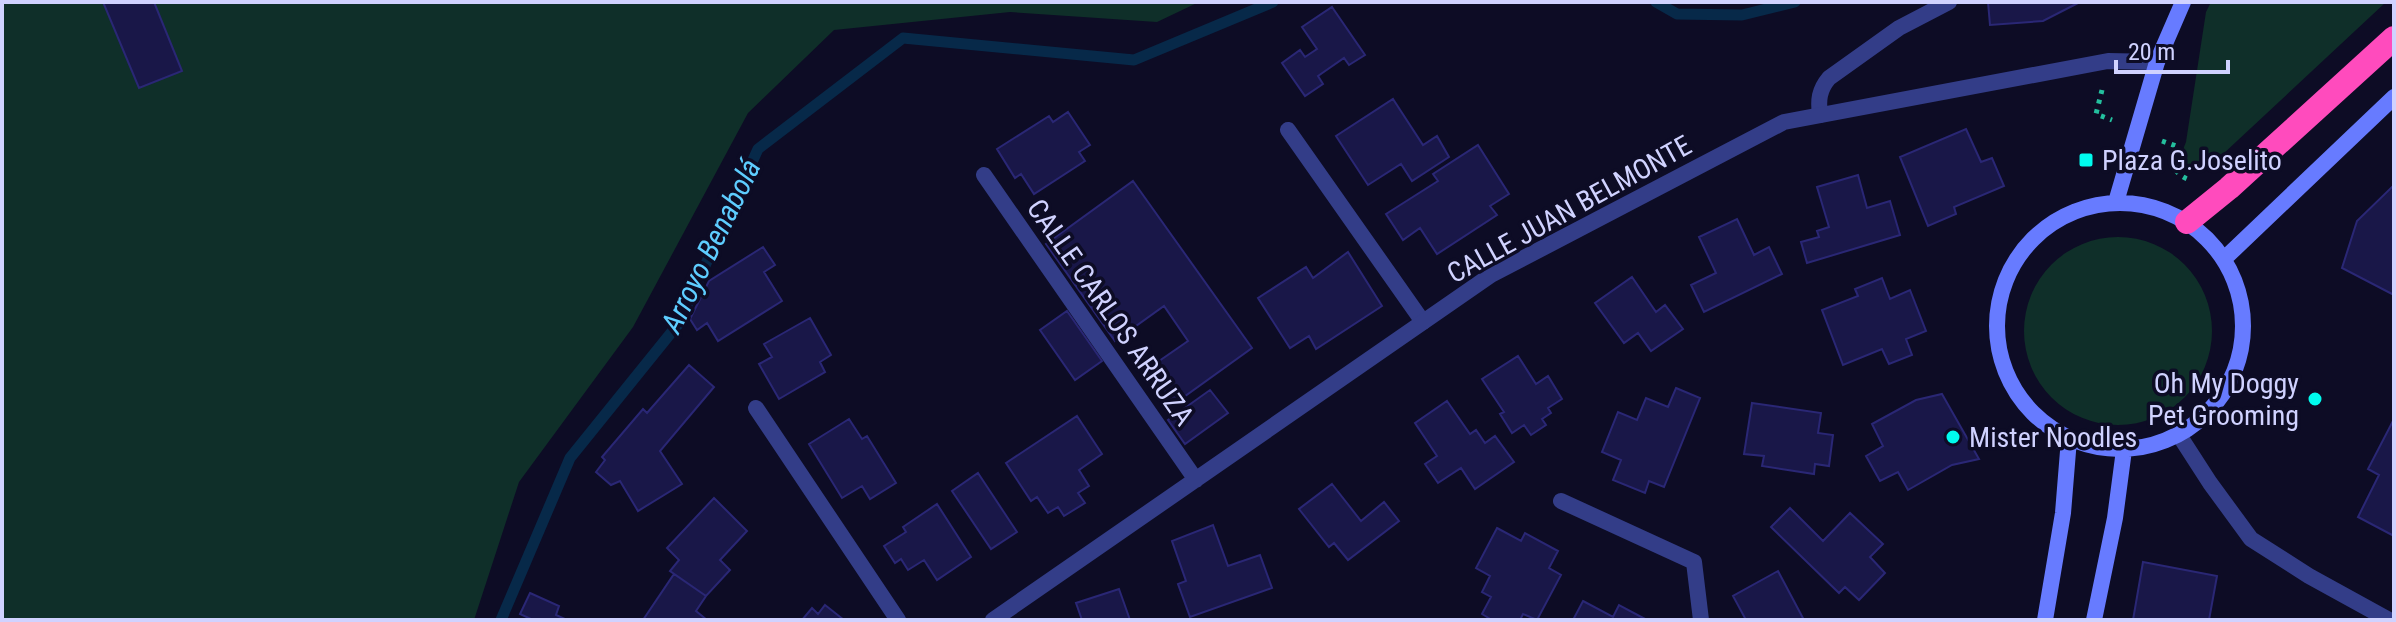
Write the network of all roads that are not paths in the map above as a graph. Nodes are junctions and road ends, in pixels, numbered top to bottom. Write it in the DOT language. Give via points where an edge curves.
graph roads {
  1 [pos="1949,2"];
  2 [pos="2183,2"];
  3 [pos="2394,38"];
  4 [pos="2157,62"];
  5 [pos="2394,97"];
  6 [pos="1820,115"];
  7 [pos="1288,130"];
  8 [pos="984,175"];
  9 [pos="2116,202"];
  10 [pos="2187,222"];
  11 [pos="2224,259"];
  12 [pos="1423,322"];
  13 [pos="756,408"];
  14 [pos="2179,435"];
  15 [pos="2069,439"];
  16 [pos="2124,450"];
  17 [pos="1196,480"];
  18 [pos="1561,501"];
  19 [pos="898,620"];
  20 [pos="993,620"];
  21 [pos="1701,620"];
  22 [pos="2045,620"];
  23 [pos="2094,620"];
  24 [pos="2389,620"];
  1 -- 6 [label="street" via="1899,28 1829,78 1818,101"];
  2 -- 4 [label="street"];
  3 -- 10 [label="highway"];
  4 -- 6 [label="street, CALLE JUAN BELMONTE" via="2108,61"];
  4 -- 9 [label="street"];
  5 -- 11 [label="street"];
  6 -- 12 [label="street, CALLE JUAN BELMONTE" via="1784,122 1491,275"];
  7 -- 12 [label="street"];
  8 -- 17 [label="street, CALLE CARLOS ARRUZA"];
  9 -- 10 [label="street" via="2153,206"];
  9 -- 15 [label="street" via="2075,210 2039,231 2013,263 1998,301 1997,343 2010,383 2035,416"];
  10 -- 11 [label="street"];
  11 -- 14 [label="street" via="2240,296 2243,337 2233,376 2211,410"];
  12 -- 17 [label="street, CALLE JUAN BELMONTE"];
  13 -- 19 [label="street"];
  14 -- 16 [label="street"];
  14 -- 24 [label="street" via="2251,539"];
  15 -- 16 [label="street"];
  15 -- 22 [label="street"];
  16 -- 23 [label="street"];
  17 -- 20 [label="street, CALLE JUAN BELMONTE"];
  18 -- 21 [label="street" via="1694,562"];
}
